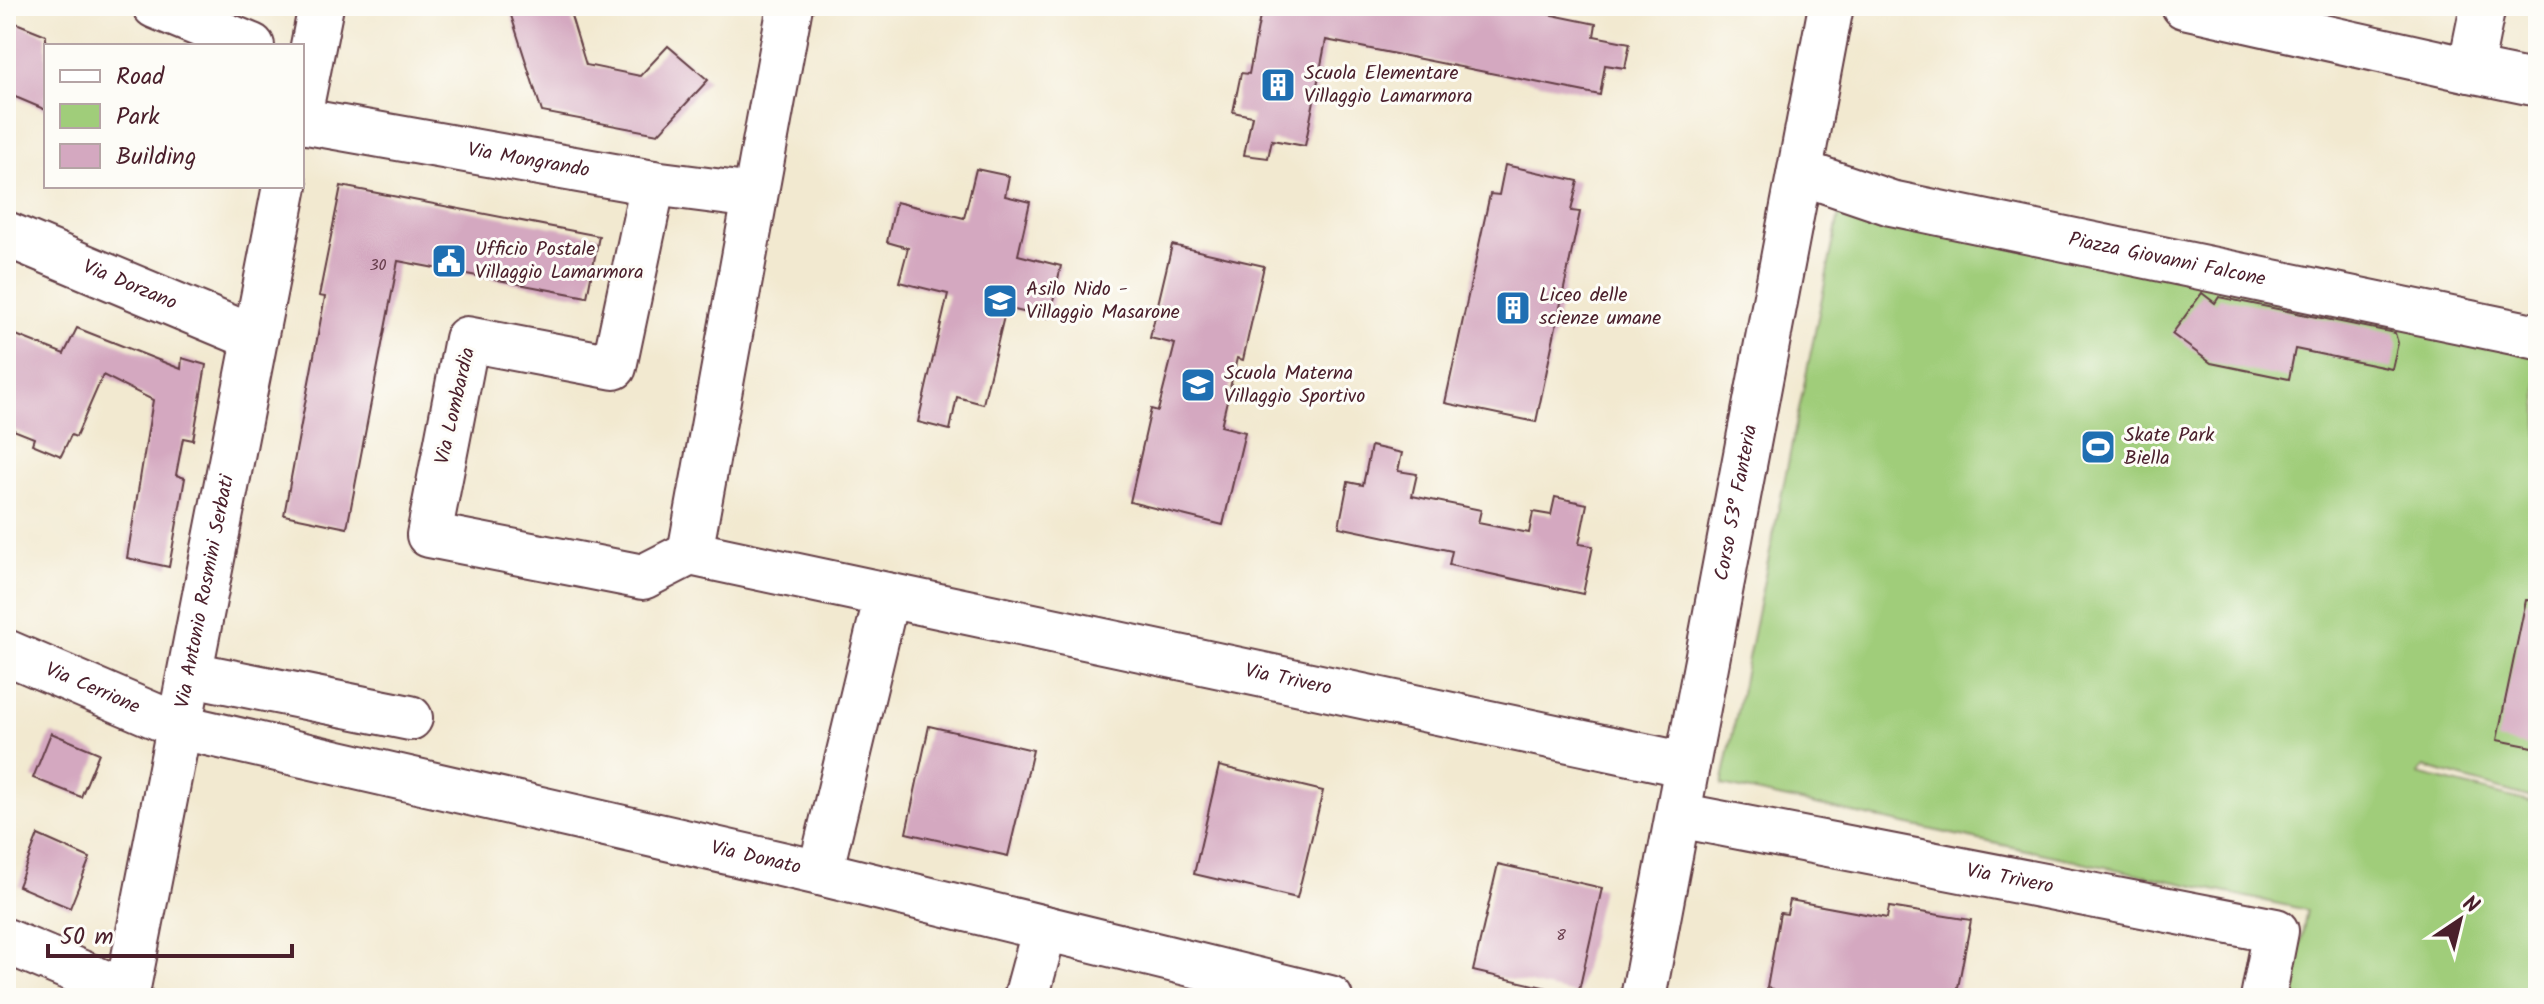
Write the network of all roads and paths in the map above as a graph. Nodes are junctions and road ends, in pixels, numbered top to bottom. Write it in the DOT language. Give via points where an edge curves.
graph roads {
  1 [pos="155,6"];
  2 [pos="321,6"];
  3 [pos="790,6"];
  4 [pos="1831,6"];
  5 [pos="2184,6"];
  6 [pos="2483,6"];
  7 [pos="247,44"];
  8 [pos="2470,70"];
  9 [pos="304,79"];
  10 [pos="2538,84"];
  11 [pos="304,121"];
  12 [pos="1800,172"];
  13 [pos="653,183"];
  14 [pos="285,188"];
  15 [pos="754,196"];
  16 [pos="6,234"];
  17 [pos="2538,337"];
  18 [pos="255,338"];
  19 [pos="690,553"];
  20 [pos="887,595"];
  21 [pos="6,652"];
  22 [pos="191,674"];
  23 [pos="410,718"];
  24 [pos="181,727"];
  25 [pos="1687,765"];
  26 [pos="1678,815"];
  27 [pos="820,873"];
  28 [pos="1045,928"];
  29 [pos="6,941"];
  30 [pos="127,995"];
  31 [pos="1026,998"];
  32 [pos="1330,998"];
  33 [pos="1643,998"];
  34 [pos="2263,998"];
  1 -- 7 [label="street"];
  2 -- 9 [label="street"];
  3 -- 15 [label="street"];
  4 -- 12 [label="street, Corso 53° Fanteria"];
  5 -- 8 [label="street"];
  6 -- 8 [label="street"];
  8 -- 10 [label="street"];
  11 -- 13 [label="street, Via Mongrando"];
  12 -- 17 [label="street, Piazza Giovanni Falcone" via="1891,203"];
  12 -- 25 [label="street, Corso 53° Fanteria"];
  13 -- 15 [label="street, Via Mongrando"];
  13 -- 19 [label="street, Via Lombardia" via="614,367 467,339 429,535 643,577"];
  14 -- 18 [label="street, Via Antonio Rosmini Serbati"];
  15 -- 19 [label="street"];
  16 -- 18 [label="street, Via Dorzano"];
  18 -- 22 [label="street, Via Antonio Rosmini Serbati"];
  19 -- 20 [label="street"];
  20 -- 25 [label="street, Via Trivero"];
  20 -- 27 [label="street"];
  21 -- 24 [label="street, Via Cerrione"];
  22 -- 23 [label="street"];
  22 -- 24 [label="street, Via Antonio Rosmini Serbati"];
  24 -- 27 [label="street, Via Donato"];
  24 -- 30 [label="street, Via Antonio Rosmini Serbati"];
  25 -- 26 [label="street, Corso 53° Fanteria"];
  26 -- 33 [label="street, Corso 53° Fanteria"];
  26 -- 34 [label="street, Via Trivero" via="2276,931"];
  27 -- 28 [label="street, Via Donato"];
  28 -- 31 [label="street"];
  28 -- 32 [label="street, Via Donato"];
  29 -- 30 [label="street"];
}
